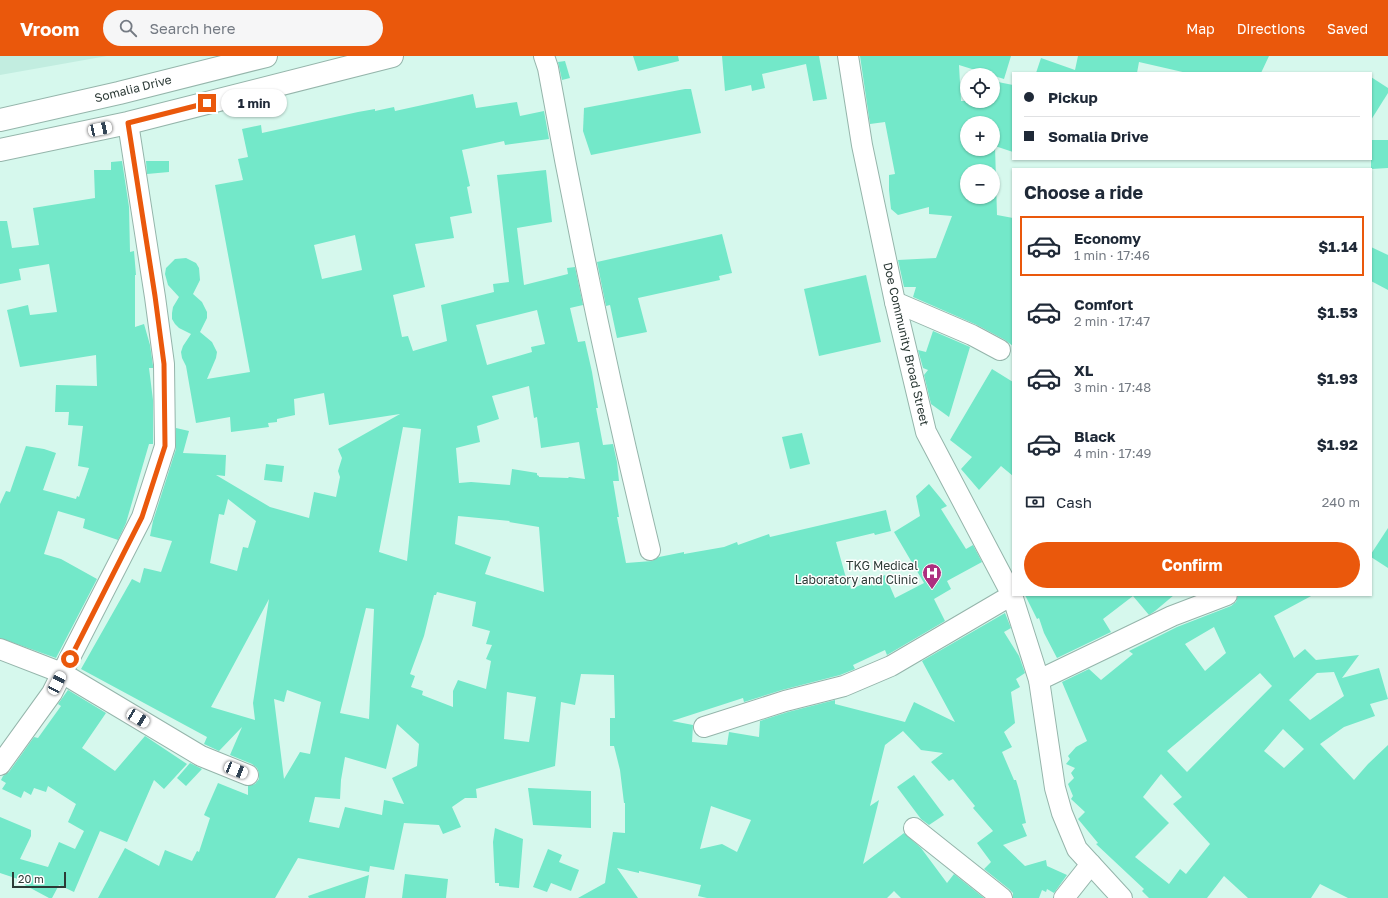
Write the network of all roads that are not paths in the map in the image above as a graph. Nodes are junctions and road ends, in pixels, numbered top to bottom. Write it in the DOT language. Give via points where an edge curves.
graph roads {
  1 [pos="266,56"];
  2 [pos="392,56"];
  3 [pos="544,56"];
  4 [pos="848,56"];
  5 [pos="151,85"];
  6 [pos="161,115"];
  7 [pos="0,120"];
  8 [pos="128,123"];
  9 [pos="0,150"];
  10 [pos="895,302"];
  11 [pos="1000,350"];
  12 [pos="650,550"];
  13 [pos="1012,595"];
  14 [pos="1012,596"];
  15 [pos="1224,596"];
  16 [pos="0,649"];
  17 [pos="62,673"];
  18 [pos="1039,680"];
  19 [pos="704,727"];
  20 [pos="0,765"];
  21 [pos="248,775"];
  22 [pos="914,828"];
  23 [pos="1091,864"];
  24 [pos="1002,898"];
  25 [pos="1064,898"];
  26 [pos="1122,898"];
  1 -- 5 [label="main road, Somalia Drive"];
  2 -- 6 [label="main road"];
  3 -- 12 [label="street" via="592,296"];
  4 -- 10 [label="street, Doe Community Broad Street" via="862,145"];
  5 -- 6 [label="main road"];
  5 -- 7 [label="main road, Somalia Drive"];
  6 -- 8 [label="main road"];
  8 -- 9 [label="main road"];
  8 -- 17 [label="street" via="164,364 165,446 142,517"];
  10 -- 11 [label="street" via="972,335"];
  10 -- 13 [label="street, Doe Community Broad Street" via="926,432"];
  13 -- 19 [label="street" via="891,666 844,686 785,701"];
  14 -- 18 [label="street, Doe Community Broad Street"];
  15 -- 18 [label="street" via="1172,616"];
  16 -- 17 [label="street"];
  17 -- 20 [label="street" via="52,692"];
  17 -- 21 [label="street" via="201,756"];
  18 -- 23 [label="street, Doe Community Broad Street" via="1055,788 1062,813 1077,849"];
  22 -- 24 [label="street"];
  23 -- 25 [label="street"];
  23 -- 26 [label="street, Doe Community Broad Street"];
}
